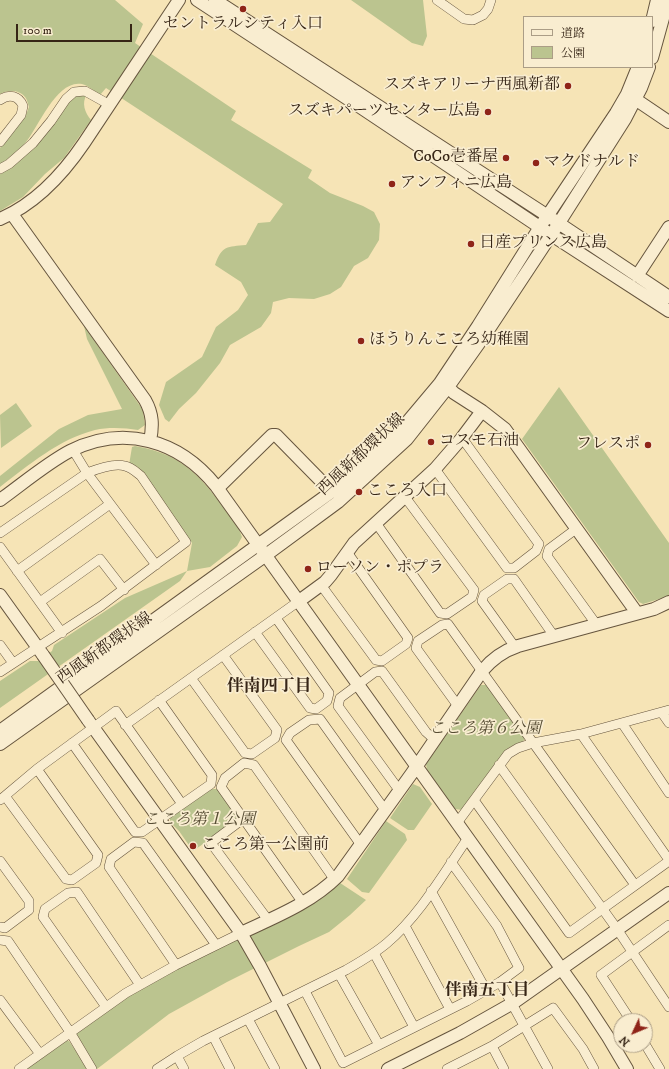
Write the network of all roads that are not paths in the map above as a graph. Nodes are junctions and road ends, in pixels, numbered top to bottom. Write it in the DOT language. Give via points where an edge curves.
graph roads {
  1 [pos="179,0"];
  2 [pos="197,0"];
  3 [pos="215,0"];
  4 [pos="437,0"];
  5 [pos="491,0"];
  6 [pos="657,0"];
  7 [pos="668,0"];
  8 [pos="653,16"];
  9 [pos="653,54"];
  10 [pos="638,68"];
  11 [pos="649,68"];
  12 [pos="635,99"];
  13 [pos="0,100"];
  14 [pos="113,100"];
  15 [pos="669,122"];
  16 [pos="0,142"];
  17 [pos="0,169"];
  18 [pos="12,214"];
  19 [pos="0,219"];
  20 [pos="554,219"];
  21 [pos="540,227"];
  22 [pos="669,227"];
  23 [pos="550,234"];
  24 [pos="637,276"];
  25 [pos="669,297"];
  26 [pos="669,310"];
  27 [pos="448,387"];
  28 [pos="482,411"];
  29 [pos="462,438"];
  30 [pos="150,441"];
  31 [pos="73,450"];
  32 [pos="435,469"];
  33 [pos="87,473"];
  34 [pos="218,488"];
  35 [pos="330,493"];
  36 [pos="405,497"];
  37 [pos="0,500"];
  38 [pos="110,504"];
  39 [pos="376,523"];
  40 [pos="576,529"];
  41 [pos="0,533"];
  42 [pos="259,545"];
  43 [pos="0,546"];
  44 [pos="347,552"];
  45 [pos="266,555"];
  46 [pos="156,565"];
  47 [pos="17,571"];
  48 [pos="321,585"];
  49 [pos="124,590"];
  50 [pos="0,595"];
  51 [pos="298,601"];
  52 [pos="40,602"];
  53 [pos="669,602"];
  54 [pos="637,613"];
  55 [pos="276,618"];
  56 [pos="596,624"];
  57 [pos="255,632"];
  58 [pos="62,633"];
  59 [pos="554,636"];
  60 [pos="0,645"];
  61 [pos="515,647"];
  62 [pos="41,651"];
  63 [pos="223,655"];
  64 [pos="13,663"];
  65 [pos="0,672"];
  66 [pos="482,672"];
  67 [pos="191,678"];
  68 [pos="358,685"];
  69 [pos="159,700"];
  70 [pos="458,706"];
  71 [pos="666,711"];
  72 [pos="622,723"];
  73 [pos="669,723"];
  74 [pos="91,724"];
  75 [pos="126,724"];
  76 [pos="0,731"];
  77 [pos="581,734"];
  78 [pos="435,740"];
  79 [pos="72,743"];
  80 [pos="532,743"];
  81 [pos="0,744"];
  82 [pos="499,765"];
  83 [pos="417,766"];
  84 [pos="37,769"];
  85 [pos="399,790"];
  86 [pos="669,793"];
  87 [pos="3,798"];
  88 [pos="474,800"];
  89 [pos="182,804"];
  90 [pos="385,810"];
  91 [pos="243,819"];
  92 [pos="159,820"];
  93 [pos="457,822"];
  94 [pos="468,838"];
  95 [pos="361,845"];
  96 [pos="0,861"];
  97 [pos="669,861"];
  98 [pos="451,862"];
  99 [pos="334,879"];
  100 [pos="635,885"];
  101 [pos="431,891"];
  102 [pos="669,893"];
  103 [pos="303,903"];
  104 [pos="602,909"];
  105 [pos="268,920"];
  106 [pos="405,926"];
  107 [pos="0,927"];
  108 [pos="668,928"];
  109 [pos="617,929"];
  110 [pos="241,933"];
  111 [pos="0,940"];
  112 [pos="216,945"];
  113 [pos="632,952"];
  114 [pos="374,953"];
  115 [pos="176,965"];
  116 [pos="561,969"];
  117 [pos="340,974"];
  118 [pos="500,982"];
  119 [pos="140,985"];
  120 [pos="486,990"];
  121 [pos="305,991"];
  122 [pos="0,1000"];
  123 [pos="279,1003"];
  124 [pos="513,1003"];
  125 [pos="106,1006"];
  126 [pos="669,1007"];
  127 [pos="450,1009"];
  128 [pos="626,1013"];
  129 [pos="248,1019"];
  130 [pos="525,1026"];
  131 [pos="414,1027"];
  132 [pos="70,1032"];
  133 [pos="213,1036"];
  134 [pos="379,1045"];
  135 [pos="492,1046"];
  136 [pos="650,1053"];
  137 [pos="40,1054"];
  138 [pos="177,1056"];
  139 [pos="453,1068"];
  140 [pos="19,1069"];
  141 [pos="92,1069"];
  142 [pos="157,1069"];
  143 [pos="184,1069"];
  144 [pos="230,1069"];
  145 [pos="275,1069"];
  146 [pos="314,1069"];
  147 [pos="388,1069"];
  148 [pos="504,1069"];
  149 [pos="548,1069"];
  150 [pos="594,1069"];
  151 [pos="627,1069"];
  152 [pos="660,1069"];
  1 -- 14 [label="street"];
  2 -- 21 [label="street"];
  3 -- 20 [label="street"];
  4 -- 5 [label="street" via="464,19 473,20 488,10"];
  6 -- 8 [label="street"];
  7 -- 9 [label="street"];
  10 -- 20 [label="street, 西風新都環状線" via="627,94"];
  11 -- 12 [label="street, 西風新都環状線"];
  12 -- 15 [label="street"];
  12 -- 20 [label="street, 西風新都環状線" via="625,119"];
  13 -- 16 [label="street" via="12,96 20,100 23,106 21,115"];
  14 -- 17 [label="street" via="85,91 74,92 33,143"];
  14 -- 18 [label="street" via="60,175"];
  18 -- 19 [label="street"];
  18 -- 30 [label="street" via="145,400 153,427"];
  20 -- 21 [label="street, 西風新都環状線"];
  20 -- 23 [label="street, 西風新都環状線"];
  20 -- 24 [label="street"];
  21 -- 23 [label="street"];
  21 -- 35 [label="street, 西風新都環状線" via="440,383 398,433 353,476"];
  22 -- 24 [label="street"];
  23 -- 26 [label="street"];
  23 -- 27 [label="street, 西風新都環状線"];
  24 -- 25 [label="street"];
  27 -- 28 [label="street"];
  27 -- 45 [label="street, 西風新都環状線" via="407,438 363,480 338,502"];
  28 -- 29 [label="street"];
  28 -- 40 [label="street" via="505,429"];
  29 -- 32 [label="street"];
  29 -- 32 [label="street" via="539,544 536,551 514,568 507,568"];
  30 -- 31 [label="street" via="108,439"];
  30 -- 34 [label="street" via="187,458 208,475"];
  31 -- 33 [label="street"];
  31 -- 37 [label="street"];
  32 -- 36 [label="street"];
  33 -- 38 [label="street"];
  33 -- 41 [label="street"];
  33 -- 46 [label="street" via="97,469 124,466 141,476 186,542"];
  34 -- 35 [label="street" via="272,435 276,435"];
  34 -- 42 [label="street"];
  35 -- 42 [label="street, 西風新都環状線"];
  36 -- 39 [label="street"];
  36 -- 39 [label="street" via="474,590 472,597 447,614 440,613"];
  38 -- 46 [label="street"];
  38 -- 47 [label="street"];
  39 -- 44 [label="street"];
  40 -- 54 [label="street"];
  40 -- 56 [label="street" via="548,549 547,556"];
  42 -- 45 [label="street"];
  42 -- 76 [label="street, 西風新都環状線"];
  43 -- 47 [label="street"];
  44 -- 48 [label="street"];
  44 -- 48 [label="street" via="408,638 406,644 382,661 376,660"];
  45 -- 51 [label="street"];
  45 -- 81 [label="street, 西風新都環状線"];
  46 -- 49 [label="street"];
  47 -- 52 [label="street"];
  48 -- 51 [label="street"];
  49 -- 52 [label="street" via="100,559"];
  49 -- 58 [label="street"];
  50 -- 62 [label="street"];
  51 -- 55 [label="street"];
  51 -- 68 [label="street"];
  52 -- 58 [label="street"];
  53 -- 54 [label="street"];
  54 -- 56 [label="street"];
  55 -- 57 [label="street"];
  55 -- 57 [label="street" via="329,693 327,701 316,709 310,708"];
  56 -- 59 [label="street"];
  57 -- 63 [label="street"];
  58 -- 62 [label="street"];
  59 -- 61 [label="street"];
  59 -- 61 [label="street" via="514,579 507,579 484,595 482,601"];
  60 -- 64 [label="street"];
  61 -- 66 [label="street" via="495,658"];
  62 -- 64 [label="street"];
  62 -- 74 [label="street, bridge"];
  63 -- 67 [label="street"];
  63 -- 67 [label="street" via="277,730 275,738 252,754 245,753"];
  64 -- 65 [label="street"];
  66 -- 70 [label="street"];
  66 -- 70 [label="street" via="448,624 442,625 418,641 416,648"];
  66 -- 80 [label="street"];
  67 -- 69 [label="street"];
  68 -- 78 [label="street" via="375,672 382,671 426,732"];
  68 -- 83 [label="street"];
  68 -- 85 [label="street" via="340,698 338,706"];
  69 -- 75 [label="street"];
  69 -- 89 [label="street" via="212,775 211,784"];
  70 -- 78 [label="street"];
  71 -- 72 [label="street"];
  71 -- 73 [label="street"];
  72 -- 77 [label="street"];
  72 -- 86 [label="street"];
  74 -- 75 [label="street" via="116,712"];
  74 -- 79 [label="street"];
  74 -- 92 [label="street"];
  75 -- 89 [label="street"];
  77 -- 80 [label="street"];
  77 -- 97 [label="street"];
  78 -- 83 [label="street"];
  79 -- 84 [label="street"];
  79 -- 92 [label="street" via="134,832 142,832"];
  80 -- 82 [label="street" via="508,754"];
  80 -- 100 [label="street"];
  82 -- 88 [label="street"];
  82 -- 104 [label="street"];
  83 -- 85 [label="street"];
  83 -- 93 [label="street"];
  84 -- 87 [label="street"];
  84 -- 87 [label="street" via="98,855 96,863 72,880 66,879"];
  85 -- 90 [label="street"];
  88 -- 93 [label="street"];
  88 -- 104 [label="street" via="569,933"];
  89 -- 92 [label="street"];
  90 -- 95 [label="street"];
  90 -- 95 [label="street" via="320,719 309,720 290,733 286,740"];
  91 -- 99 [label="street" via="221,788 225,778 244,763 254,765"];
  91 -- 103 [label="street"];
  91 -- 105 [label="street" via="211,843"];
  92 -- 110 [label="street"];
  93 -- 94 [label="street"];
  94 -- 98 [label="street"];
  94 -- 116 [label="street"];
  95 -- 99 [label="street"];
  96 -- 107 [label="street" via="30,901 29,910 5,928"];
  97 -- 100 [label="street"];
  98 -- 101 [label="street"];
  98 -- 118 [label="street" via="497,926 519,968"];
  99 -- 103 [label="street"];
  100 -- 104 [label="street"];
  101 -- 106 [label="street"];
  101 -- 120 [label="street"];
  102 -- 109 [label="street"];
  103 -- 105 [label="street"];
  104 -- 109 [label="street"];
  105 -- 110 [label="street"];
  106 -- 114 [label="street"];
  106 -- 127 [label="street"];
  108 -- 113 [label="street"];
  109 -- 113 [label="street"];
  109 -- 116 [label="street"];
  110 -- 112 [label="street"];
  110 -- 123 [label="street"];
  111 -- 132 [label="street" via="8,941"];
  112 -- 115 [label="street"];
  112 -- 115 [label="street" via="143,843 134,842 111,859 109,867"];
  113 -- 126 [label="street"];
  113 -- 128 [label="street" via="601,975"];
  114 -- 117 [label="street"];
  114 -- 131 [label="street"];
  115 -- 119 [label="street"];
  116 -- 124 [label="street"];
  116 -- 151 [label="street"];
  117 -- 121 [label="street"];
  117 -- 134 [label="street"];
  118 -- 120 [label="street"];
  118 -- 124 [label="street"];
  119 -- 125 [label="street"];
  119 -- 125 [label="street" via="76,892 68,893 45,909 43,917"];
  120 -- 127 [label="street"];
  121 -- 123 [label="street"];
  121 -- 134 [label="street" via="343,1063"];
  122 -- 137 [label="street"];
  123 -- 129 [label="street"];
  123 -- 146 [label="street"];
  124 -- 130 [label="street"];
  124 -- 147 [label="street"];
  125 -- 132 [label="street"];
  127 -- 131 [label="street"];
  129 -- 133 [label="street"];
  129 -- 145 [label="street"];
  130 -- 135 [label="street"];
  130 -- 149 [label="street"];
  130 -- 150 [label="street" via="553,1008 583,1048"];
  131 -- 134 [label="street"];
  132 -- 137 [label="street"];
  132 -- 141 [label="street"];
  133 -- 138 [label="street"];
  133 -- 144 [label="street"];
  135 -- 139 [label="street"];
  135 -- 148 [label="street"];
  136 -- 152 [label="street"];
  137 -- 140 [label="street"];
  138 -- 142 [label="street"];
  138 -- 143 [label="street"];
}
